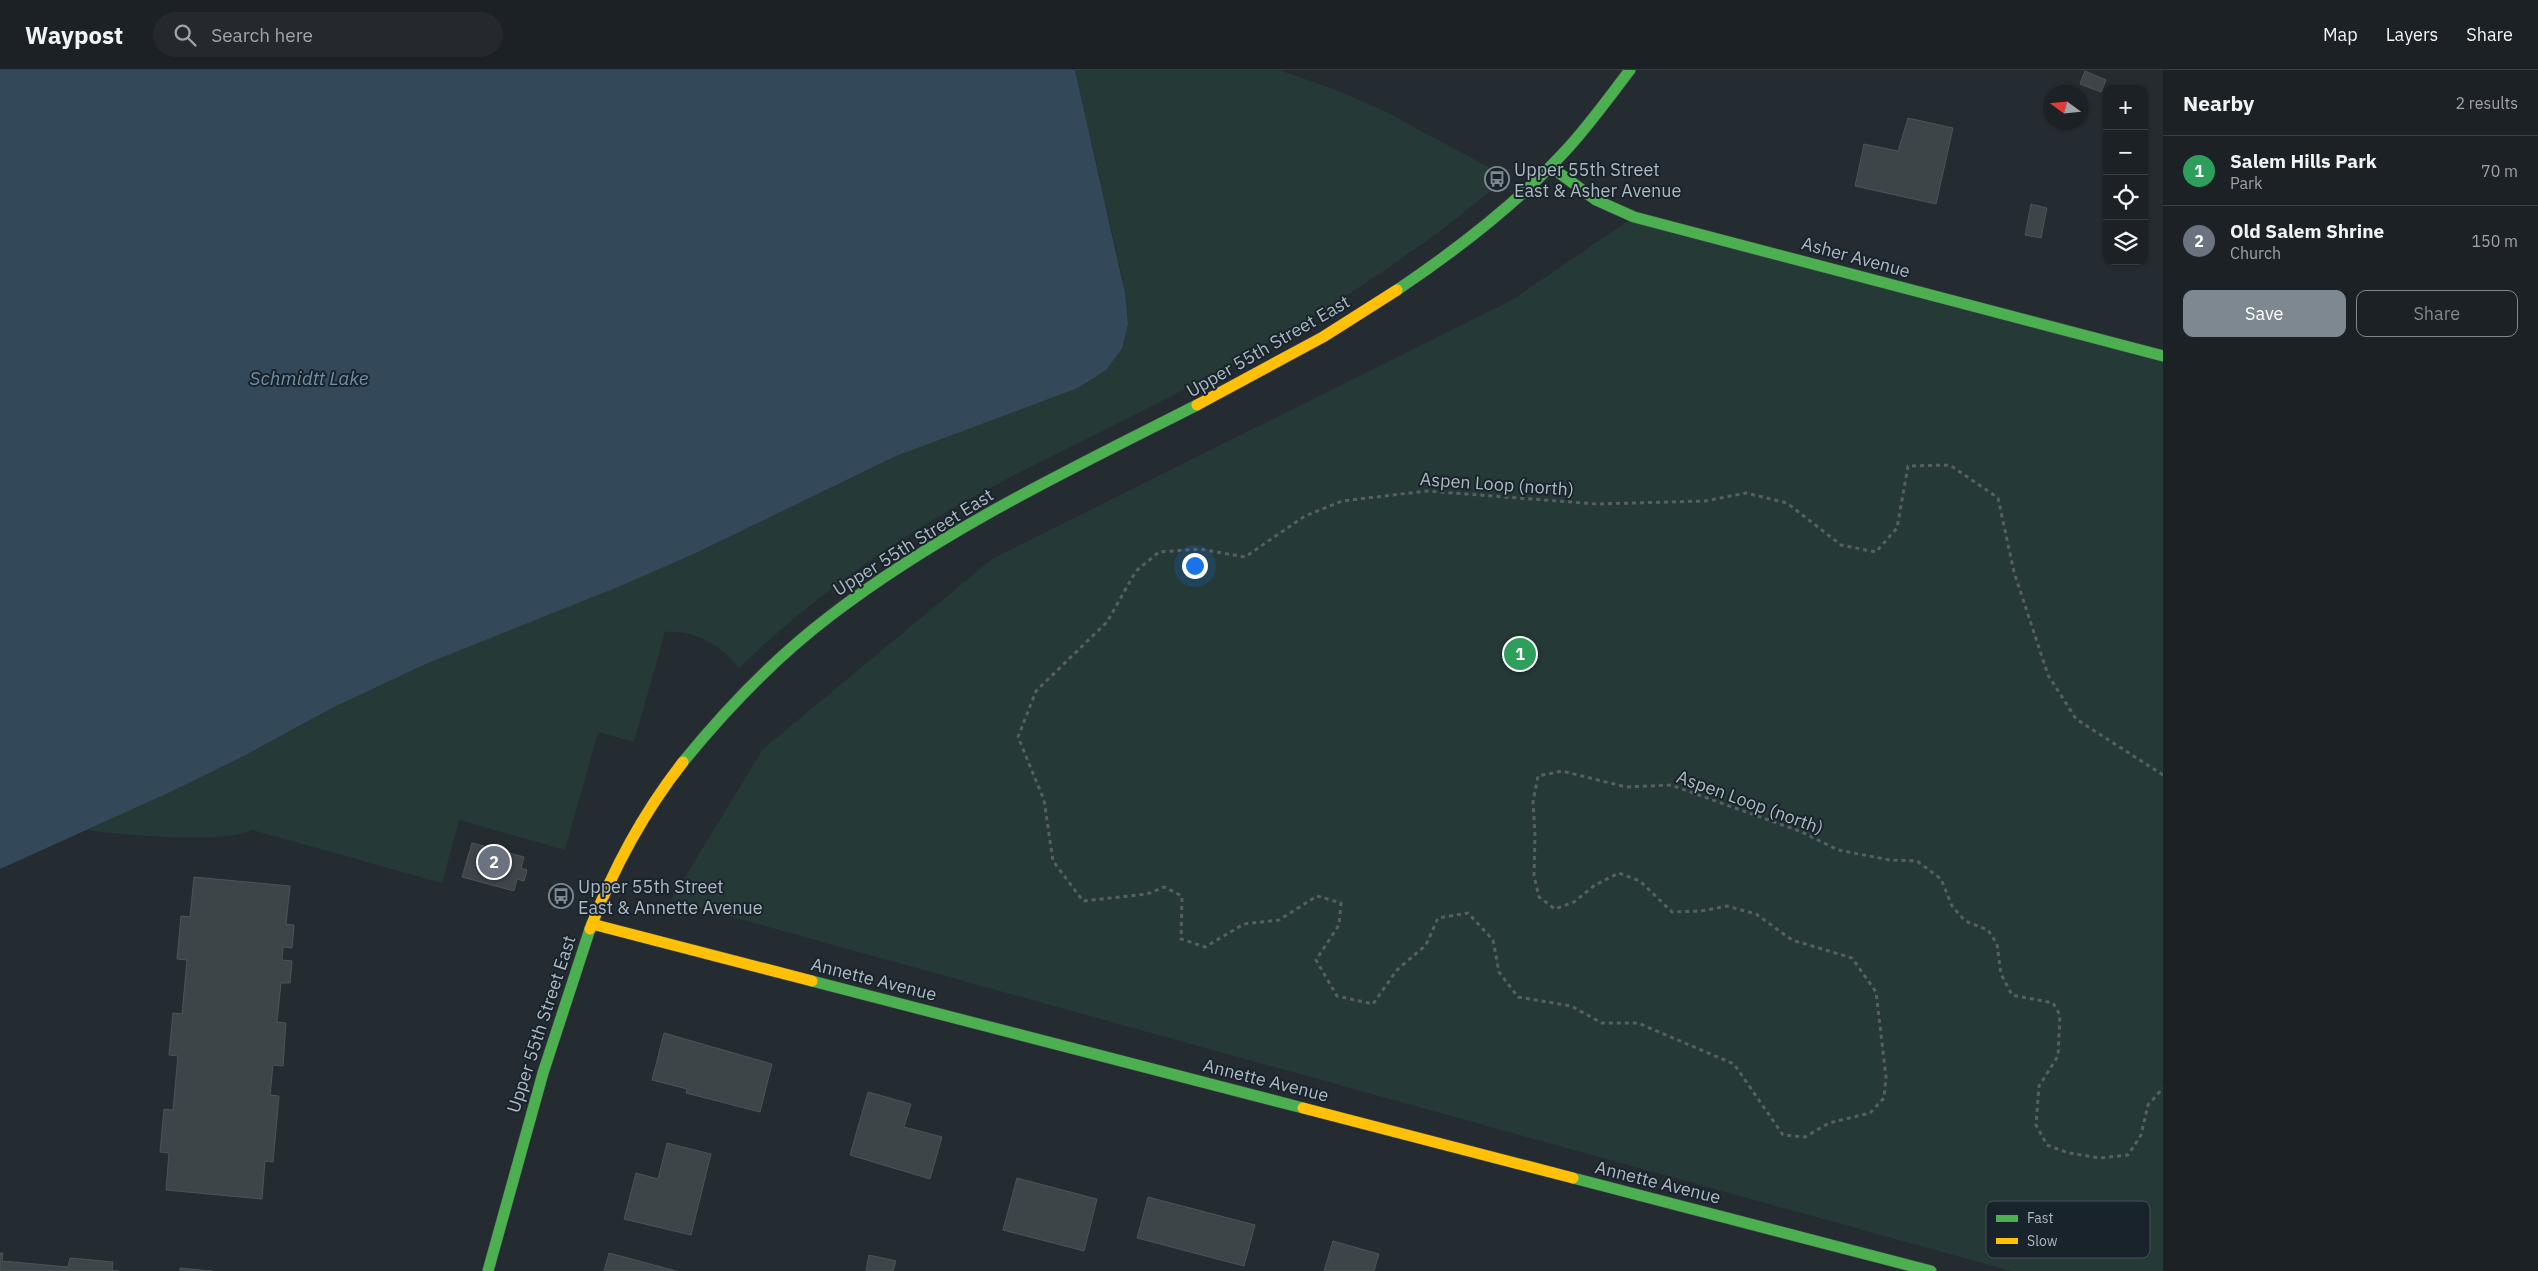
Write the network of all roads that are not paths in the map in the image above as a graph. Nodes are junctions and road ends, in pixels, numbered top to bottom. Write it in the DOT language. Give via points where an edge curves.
graph roads {
  1 [pos="1630,70"];
  2 [pos="1551,167"];
  3 [pos="2163,356"];
  4 [pos="592,924"];
  5 [pos="488,1271"];
  6 [pos="1931,1271"];
  1 -- 2 [label="street, Upper 55th Street East"];
  2 -- 3 [label="street, Asher Avenue" via="1596,200 1634,217"];
  2 -- 4 [label="street, Upper 55th Street East" via="1454,248 1352,319 1201,404 994,510 884,576 828,617 754,684 684,762 632,838"];
  4 -- 5 [label="street, Upper 55th Street East" via="559,1017"];
  4 -- 6 [label="street, Annette Avenue"];
}
